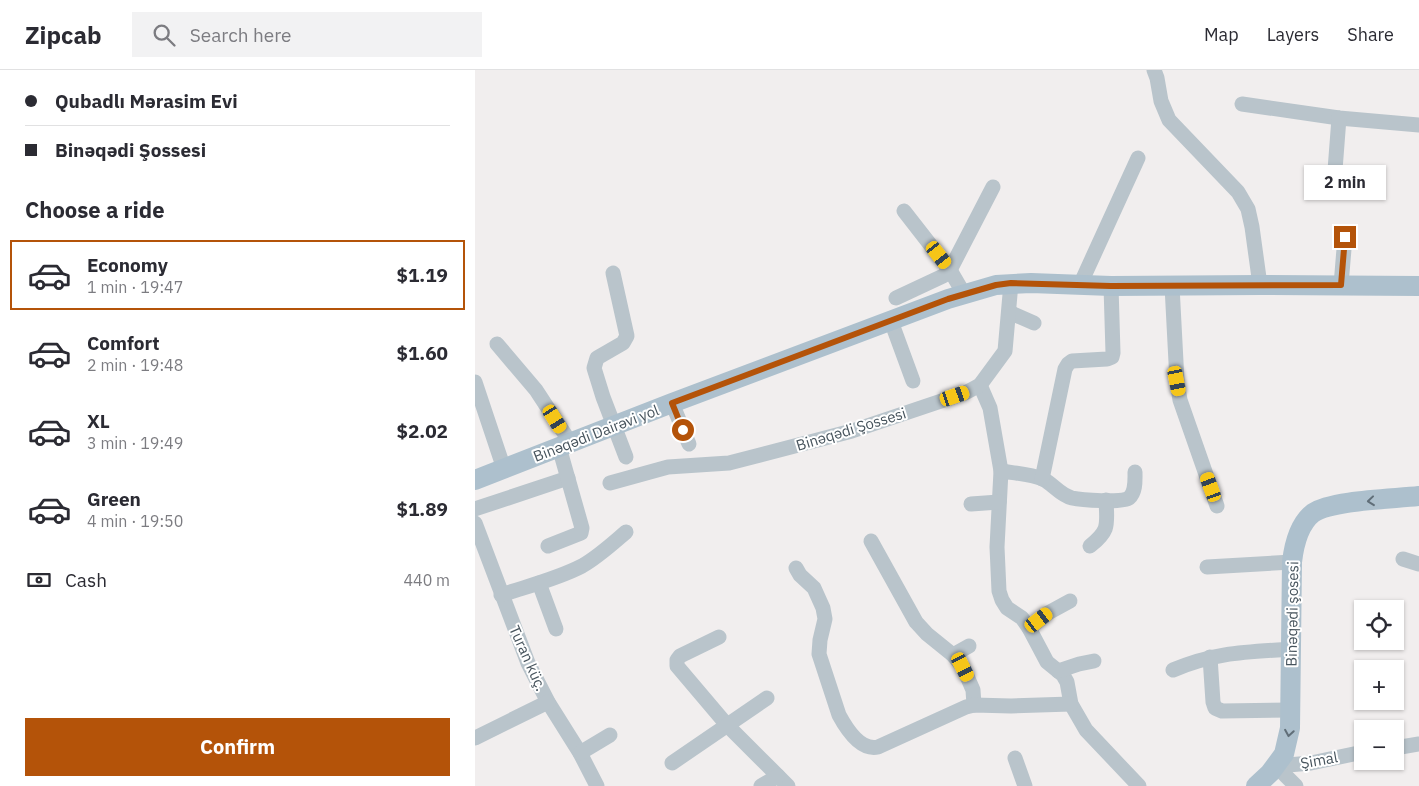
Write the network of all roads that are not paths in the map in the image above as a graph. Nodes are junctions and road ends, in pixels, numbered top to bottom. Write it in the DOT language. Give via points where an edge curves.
graph roads {
  1 [pos="1154,70"];
  2 [pos="1242,104"];
  3 [pos="1339,118"];
  4 [pos="1419,126"];
  5 [pos="1138,158"];
  6 [pos="1335,170"];
  7 [pos="993,188"];
  8 [pos="904,211"];
  9 [pos="1345,237"];
  10 [pos="950,270"];
  11 [pos="613,273"];
  12 [pos="1011,283"];
  13 [pos="1081,285"];
  14 [pos="1260,285"];
  15 [pos="1341,285"];
  16 [pos="1111,286"];
  17 [pos="1172,286"];
  18 [pos="1419,286"];
  19 [pos="964,294"];
  20 [pos="896,298"];
  21 [pos="1009,312"];
  22 [pos="891,321"];
  23 [pos="1034,323"];
  24 [pos="497,344"];
  25 [pos="913,381"];
  26 [pos="475,382"];
  27 [pos="980,385"];
  28 [pos="672,403"];
  29 [pos="615,426"];
  30 [pos="689,444"];
  31 [pos="564,445"];
  32 [pos="626,456"];
  33 [pos="504,469"];
  34 [pos="1001,471"];
  35 [pos="1135,472"];
  36 [pos="567,478"];
  37 [pos="1043,479"];
  38 [pos="475,480"];
  39 [pos="610,483"];
  40 [pos="1419,496"];
  41 [pos="1106,500"];
  42 [pos="999,502"];
  43 [pos="971,504"];
  44 [pos="1217,506"];
  45 [pos="475,510"];
  46 [pos="475,523"];
  47 [pos="625,532"];
  48 [pos="871,540"];
  49 [pos="547,546"];
  50 [pos="1090,546"];
  51 [pos="1403,559"];
  52 [pos="1292,562"];
  53 [pos="1419,564"];
  54 [pos="1207,567"];
  55 [pos="797,568"];
  56 [pos="539,583"];
  57 [pos="501,595"];
  58 [pos="1070,600"];
  59 [pos="1029,628"];
  60 [pos="556,629"];
  61 [pos="719,637"];
  62 [pos="969,646"];
  63 [pos="1292,649"];
  64 [pos="953,655"];
  65 [pos="1210,657"];
  66 [pos="1094,661"];
  67 [pos="1173,670"];
  68 [pos="1058,671"];
  69 [pos="767,698"];
  70 [pos="548,702"];
  71 [pos="1071,704"];
  72 [pos="974,705"];
  73 [pos="1291,710"];
  74 [pos="727,725"];
  75 [pos="610,735"];
  76 [pos="475,738"];
  77 [pos="1419,744"];
  78 [pos="1404,746"];
  79 [pos="581,753"];
  80 [pos="1354,754"];
  81 [pos="1015,758"];
  82 [pos="672,763"];
  83 [pos="1276,766"];
  84 [pos="783,781"];
  85 [pos="597,786"];
  86 [pos="761,786"];
  87 [pos="1025,786"];
  88 [pos="1139,786"];
  89 [pos="1255,786"];
  90 [pos="1296,786"];
  1 -- 14 [label="street" via="1169,120 1238,192 1248,209"];
  2 -- 3 [label="street"];
  3 -- 4 [label="street"];
  3 -- 6 [label="street"];
  5 -- 13 [label="street"];
  7 -- 10 [label="street"];
  8 -- 10 [label="street"];
  9 -- 15 [label="street"];
  10 -- 19 [label="street"];
  10 -- 20 [label="street"];
  11 -- 29 [label="street" via="627,336 623,343 597,358 594,368"];
  12 -- 13 [label="main road, Binəqədi Dairəvi yol"];
  12 -- 19 [label="main road, Binəqədi Dairəvi yol"];
  12 -- 21 [label="street, Binəqədi Şossesi"];
  13 -- 16 [label="main road, Binəqədi Dairəvi yol"];
  14 -- 15 [label="main road, Binəqədi Dairəvi yol"];
  14 -- 17 [label="main road, Binəqədi Dairəvi yol"];
  15 -- 18 [label="main road, Binəqədi Dairəvi yol"];
  16 -- 17 [label="main road, Binəqədi Dairəvi yol"];
  16 -- 37 [label="street" via="1112,357 1068,364"];
  17 -- 44 [label="street" via="1177,381"];
  19 -- 22 [label="main road, Binəqədi Dairəvi yol"];
  21 -- 23 [label="street"];
  21 -- 27 [label="street, Binəqədi Şossesi" via="1005,351"];
  22 -- 25 [label="street"];
  22 -- 28 [label="main road, Binəqədi Dairəvi yol"];
  24 -- 31 [label="street" via="536,390"];
  26 -- 33 [label="street"];
  27 -- 34 [label="street" via="990,408"];
  27 -- 39 [label="street, Binəqədi Şossesi" via="852,431 729,464 668,467"];
  28 -- 29 [label="main road, Binəqədi Dairəvi yol"];
  28 -- 30 [label="street"];
  29 -- 31 [label="main road, Binəqədi Dairəvi yol"];
  29 -- 32 [label="street"];
  31 -- 33 [label="main road, Binəqədi Dairəvi yol"];
  31 -- 36 [label="street"];
  33 -- 38 [label="main road, Binəqədi Dairəvi yol"];
  34 -- 37 [label="street"];
  34 -- 42 [label="street"];
  35 -- 41 [label="street" via="1131,496 1126,500"];
  36 -- 45 [label="street"];
  36 -- 49 [label="street" via="581,533"];
  37 -- 41 [label="street" via="1071,498"];
  40 -- 52 [label="main road, Binəqədi şosesi, one-way" via="1327,506 1312,514 1304,524"];
  41 -- 50 [label="street" via="1106,527 1102,536"];
  42 -- 43 [label="street"];
  42 -- 59 [label="street" via="999,591 1007,608 1022,618"];
  46 -- 57 [label="street, Turan küç."];
  47 -- 56 [label="street" via="584,565"];
  48 -- 64 [label="street" via="916,622"];
  51 -- 53 [label="street"];
  52 -- 54 [label="street"];
  52 -- 63 [label="main road, Binəqədi şosesi"];
  55 -- 72 [label="street" via="814,588 823,608 825,619 819,654 839,715 863,745 878,747"];
  56 -- 57 [label="street"];
  56 -- 60 [label="street"];
  57 -- 70 [label="street, Turan küç." via="528,663"];
  58 -- 59 [label="street"];
  59 -- 68 [label="street" via="1047,662"];
  61 -- 74 [label="street" via="680,656 677,666"];
  62 -- 64 [label="street"];
  63 -- 65 [label="street"];
  63 -- 73 [label="main road, Binəqədi şosesi"];
  64 -- 72 [label="street" via="968,678"];
  65 -- 67 [label="street"];
  65 -- 73 [label="street" via="1215,708 1222,711"];
  66 -- 68 [label="street"];
  68 -- 71 [label="street" via="1067,682"];
  69 -- 74 [label="street"];
  70 -- 76 [label="street"];
  70 -- 79 [label="street, Turan küç."];
  71 -- 72 [label="street"];
  71 -- 88 [label="street" via="1087,730"];
  73 -- 83 [label="main road, Binəqədi şosesi, one-way" via="1288,740"];
  74 -- 82 [label="street"];
  74 -- 84 [label="street"];
  75 -- 79 [label="street"];
  77 -- 78 [label="street"];
  79 -- 85 [label="street, Turan küç."];
  80 -- 83 [label="street, Şimal"];
  81 -- 87 [label="street"];
  83 -- 89 [label="main road, Binəqədi şosesi"];
  83 -- 90 [label="street"];
  84 -- 86 [label="street"];
}
